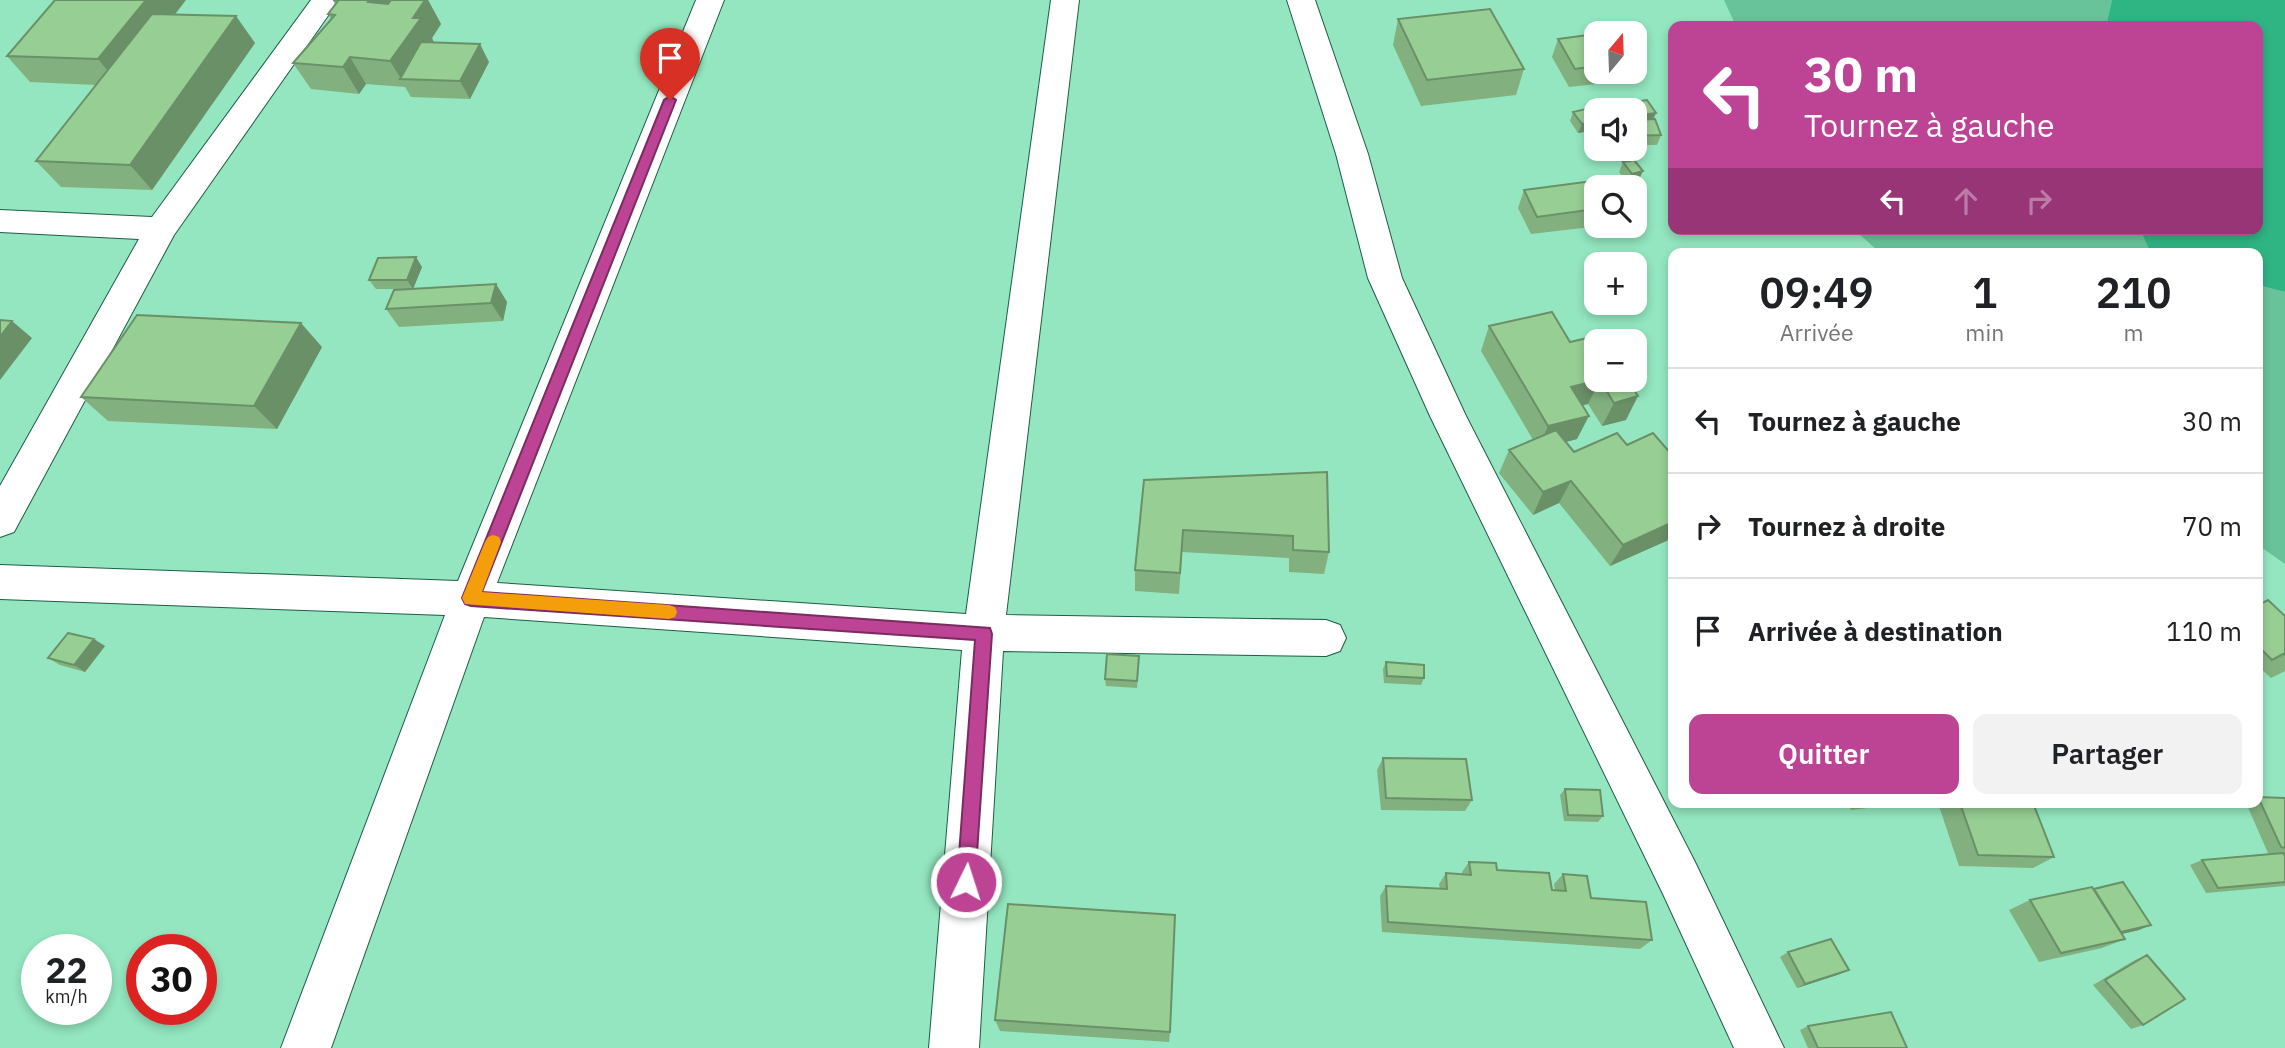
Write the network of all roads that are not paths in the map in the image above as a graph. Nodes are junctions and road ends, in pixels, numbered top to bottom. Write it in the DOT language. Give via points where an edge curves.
graph roads {
  1 [pos="326,0"];
  2 [pos="710,0"];
  3 [pos="1065,0"];
  4 [pos="1301,0"];
  5 [pos="0,221"];
  6 [pos="161,229"];
  7 [pos="0,521"];
  8 [pos="0,582"];
  9 [pos="471,598"];
  10 [pos="984,634"];
  11 [pos="1326,638"];
  12 [pos="306,1048"];
  13 [pos="954,1048"];
  14 [pos="1759,1048"];
  1 -- 6 [label="street"];
  2 -- 9 [label="street"];
  3 -- 10 [label="street"];
  4 -- 14 [label="street" via="1352,154 1385,278 1448,416"];
  5 -- 6 [label="street"];
  6 -- 7 [label="street"];
  8 -- 9 [label="street"];
  9 -- 10 [label="street"];
  9 -- 12 [label="street"];
  10 -- 11 [label="street"];
  10 -- 13 [label="street"];
}
